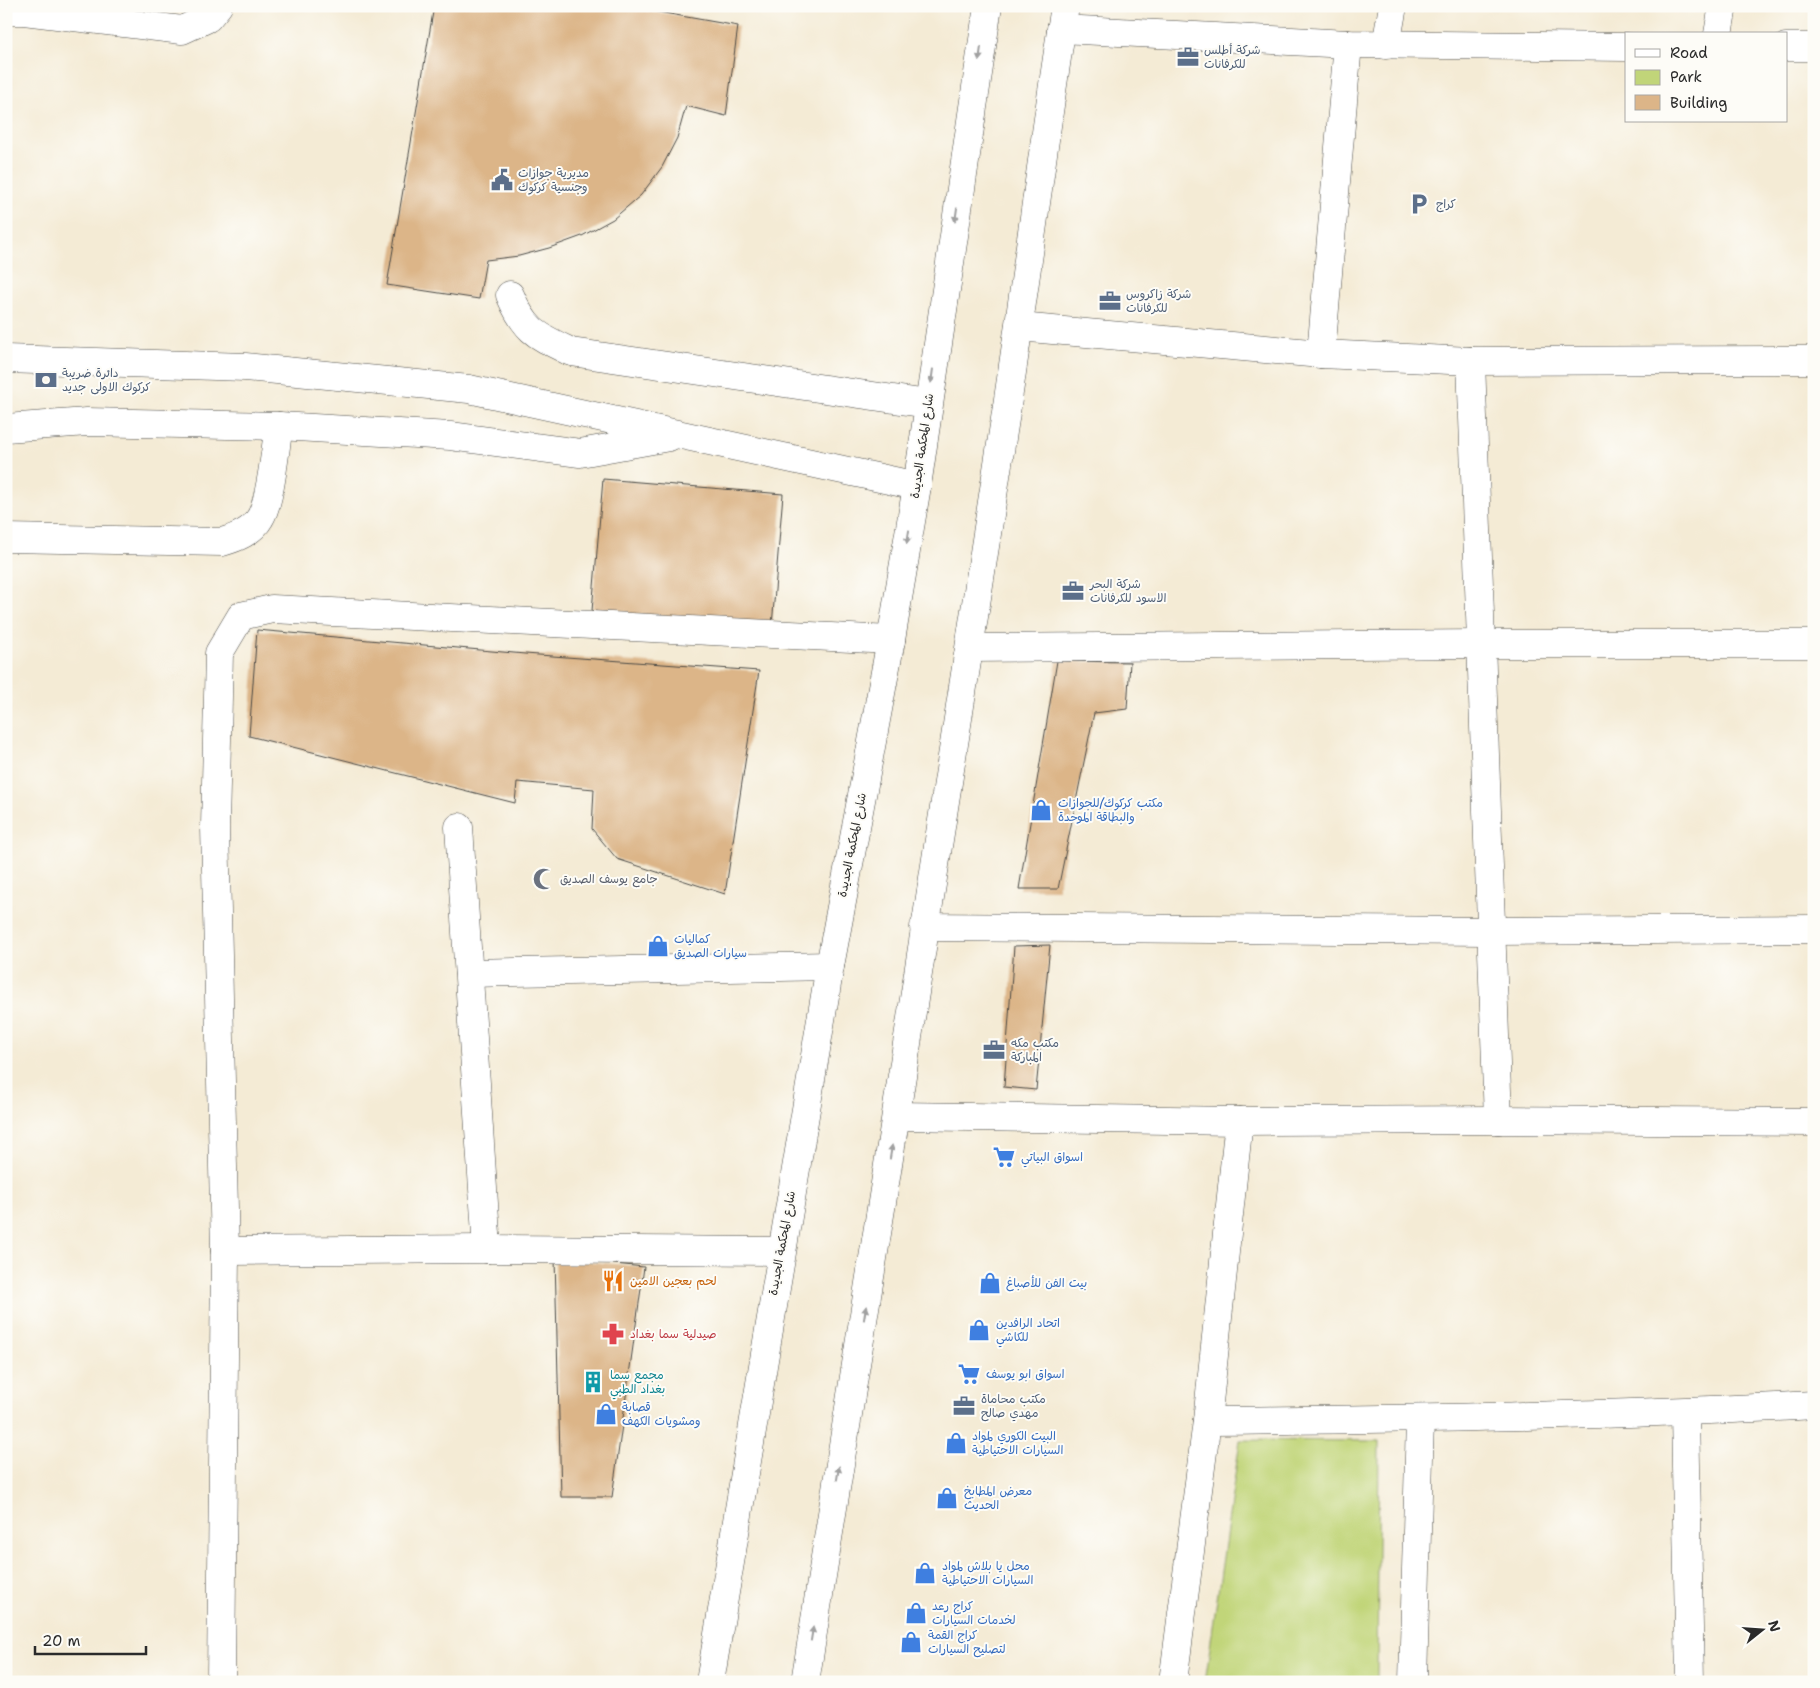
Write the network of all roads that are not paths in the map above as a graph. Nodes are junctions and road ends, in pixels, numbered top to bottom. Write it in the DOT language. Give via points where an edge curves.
graph roads {
  1 [pos="218,6"];
  2 [pos="988,6"];
  3 [pos="1393,6"];
  4 [pos="1723,6"];
  5 [pos="18,9"];
  6 [pos="131,15"];
  7 [pos="1063,18"];
  8 [pos="1718,32"];
  9 [pos="1348,44"];
  10 [pos="1386,45"];
  11 [pos="1625,47"];
  12 [pos="1788,47"];
  13 [pos="1814,47"];
  14 [pos="510,295"];
  15 [pos="1019,327"];
  16 [pos="1322,354"];
  17 [pos="6,359"];
  18 [pos="1814,360"];
  19 [pos="1470,361"];
  20 [pos="928,404"];
  21 [pos="279,426"];
  22 [pos="6,428"];
  23 [pos="685,435"];
  24 [pos="917,486"];
  25 [pos="6,538"];
  26 [pos="891,640"];
  27 [pos="1481,644"];
  28 [pos="1814,644"];
  29 [pos="970,648"];
  30 [pos="459,827"];
  31 [pos="924,927"];
  32 [pos="1814,929"];
  33 [pos="1491,931"];
  34 [pos="830,966"];
  35 [pos="469,973"];
  36 [pos="897,1116"];
  37 [pos="1498,1120"];
  38 [pos="1239,1121"];
  39 [pos="1814,1122"];
  40 [pos="487,1249"];
  41 [pos="225,1251"];
  42 [pos="781,1251"];
  43 [pos="1814,1405"];
  44 [pos="1684,1412"];
  45 [pos="1420,1419"];
  46 [pos="1207,1421"];
  47 [pos="221,1682"];
  48 [pos="710,1682"];
  49 [pos="804,1682"];
  50 [pos="1173,1682"];
  51 [pos="1413,1682"];
  52 [pos="1690,1682"];
  1 -- 6 [label="street" via="208,18 182,30"];
  2 -- 20 [label="street, شارع المحكمة الجديدة, one-way"];
  3 -- 10 [label="street"];
  4 -- 8 [label="street"];
  5 -- 6 [label="street"];
  7 -- 9 [label="street"];
  7 -- 15 [label="street"];
  9 -- 10 [label="street"];
  9 -- 16 [label="street"];
  10 -- 11 [label="street"];
  12 -- 13 [label="street"];
  14 -- 20 [label="street" via="519,315 537,335 571,352"];
  15 -- 16 [label="street"];
  15 -- 29 [label="street"];
  16 -- 19 [label="street"];
  17 -- 23 [label="street" via="245,367 469,389"];
  18 -- 19 [label="street"];
  19 -- 27 [label="street"];
  20 -- 24 [label="street, شارع المحكمة الجديدة"];
  21 -- 22 [label="street" via="87,422"];
  21 -- 23 [label="street" via="450,436 580,453"];
  21 -- 25 [label="street" via="266,504 260,518 236,538 222,542"];
  23 -- 24 [label="street"];
  24 -- 26 [label="street, شارع المحكمة الجديدة, one-way"];
  26 -- 34 [label="street, شارع المحكمة الجديدة"];
  26 -- 41 [label="street" via="272,609 241,616 219,653 215,827"];
  27 -- 28 [label="street"];
  27 -- 29 [label="street"];
  27 -- 33 [label="street"];
  29 -- 31 [label="street"];
  30 -- 35 [label="street"];
  31 -- 33 [label="street"];
  31 -- 36 [label="street"];
  32 -- 33 [label="street"];
  33 -- 37 [label="street"];
  34 -- 35 [label="street"];
  34 -- 42 [label="street, شارع المحكمة الجديدة"];
  35 -- 40 [label="street"];
  36 -- 38 [label="street"];
  49 -- 36 [label="street, one-way"];
  37 -- 38 [label="street"];
  37 -- 39 [label="street"];
  38 -- 46 [label="street"];
  40 -- 41 [label="street"];
  40 -- 42 [label="street"];
  41 -- 47 [label="street"];
  42 -- 48 [label="street, شارع المحكمة الجديدة"];
  43 -- 44 [label="street"];
  44 -- 45 [label="street"];
  44 -- 52 [label="street"];
  45 -- 46 [label="street"];
  45 -- 51 [label="street"];
  46 -- 50 [label="street"];
}
